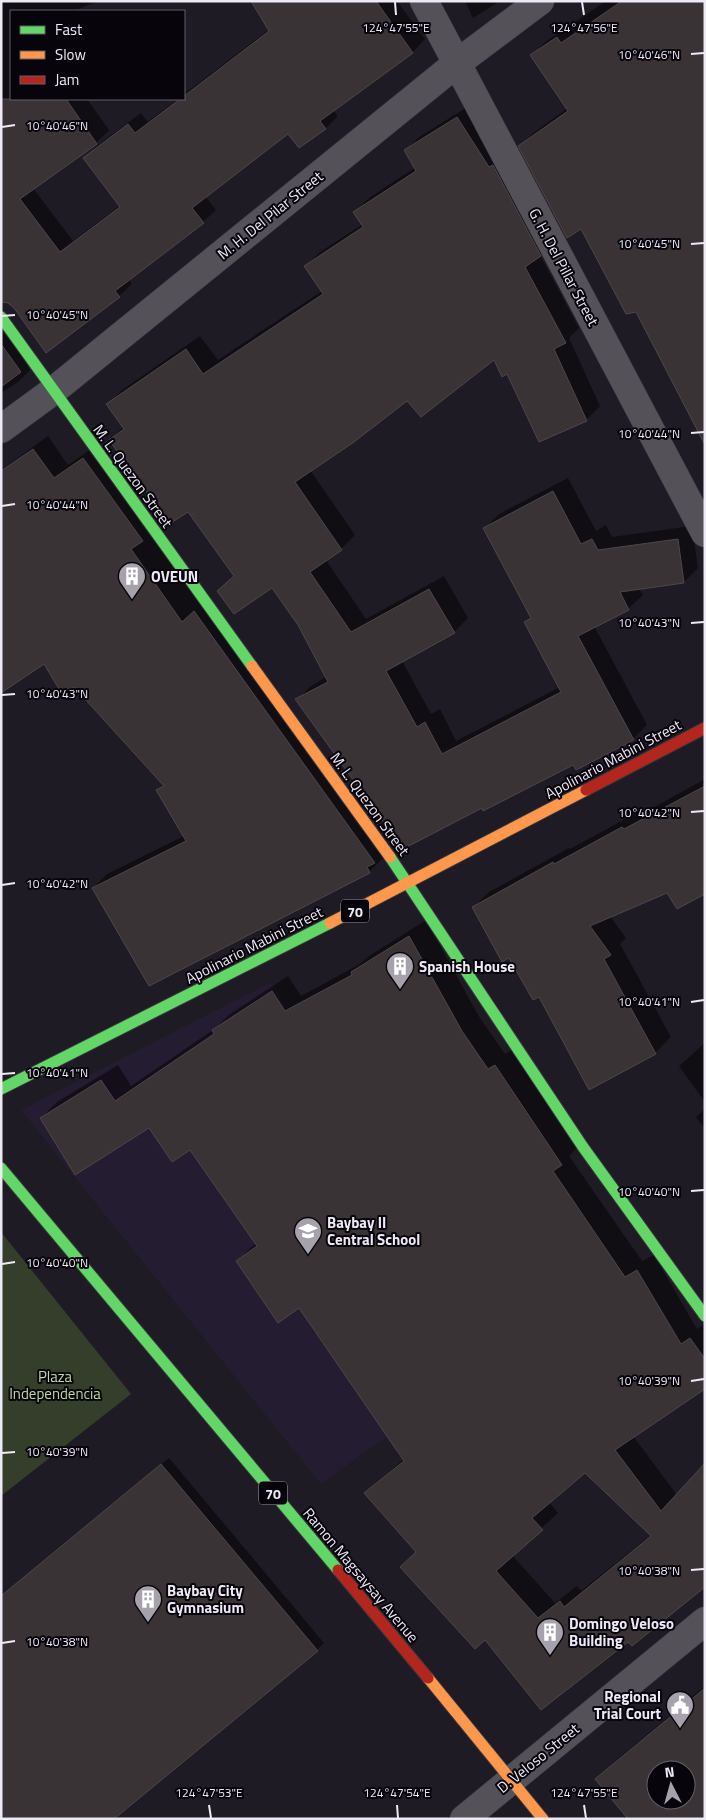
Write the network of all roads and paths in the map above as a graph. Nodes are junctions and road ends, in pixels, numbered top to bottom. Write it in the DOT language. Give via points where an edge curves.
graph roads {
  1 [pos="424,1"];
  2 [pos="540,1"];
  3 [pos="456,64"];
  4 [pos="1,318"];
  5 [pos="53,390"];
  6 [pos="1,429"];
  7 [pos="705,533"];
  8 [pos="705,728"];
  9 [pos="409,884"];
  10 [pos="1,1089"];
  11 [pos="1,1168"];
  12 [pos="705,1316"];
  13 [pos="705,1621"];
  14 [pos="512,1780"];
  15 [pos="464,1819"];
  16 [pos="543,1819"];
  1 -- 3 [label="street, G. H. Del Pillar Street"];
  2 -- 3 [label="street, M. H. Del Pilar Street"];
  3 -- 5 [label="street, M. H. Del Pilar Street"];
  3 -- 7 [label="street, G. H. Del Pillar Street"];
  4 -- 5 [label="main road, M. L. Quezon Street"];
  5 -- 6 [label="street, M. H. Del Pilar Street"];
  5 -- 9 [label="main road, M. L. Quezon Street"];
  8 -- 9 [label="main road, Apolinario Mabini Street / 70"];
  9 -- 10 [label="main road, Apolinario Mabini Street / 70"];
  9 -- 12 [label="main road, M. L. Quezon Street" via="583,1147"];
  11 -- 14 [label="main road, Ramon Magsaysay Avenue / 70"];
  13 -- 14 [label="street, D. Veloso Street"];
  14 -- 15 [label="street, D. Veloso Street"];
  14 -- 16 [label="main road, Ramon Magsaysay Avenue / 70"];
}
